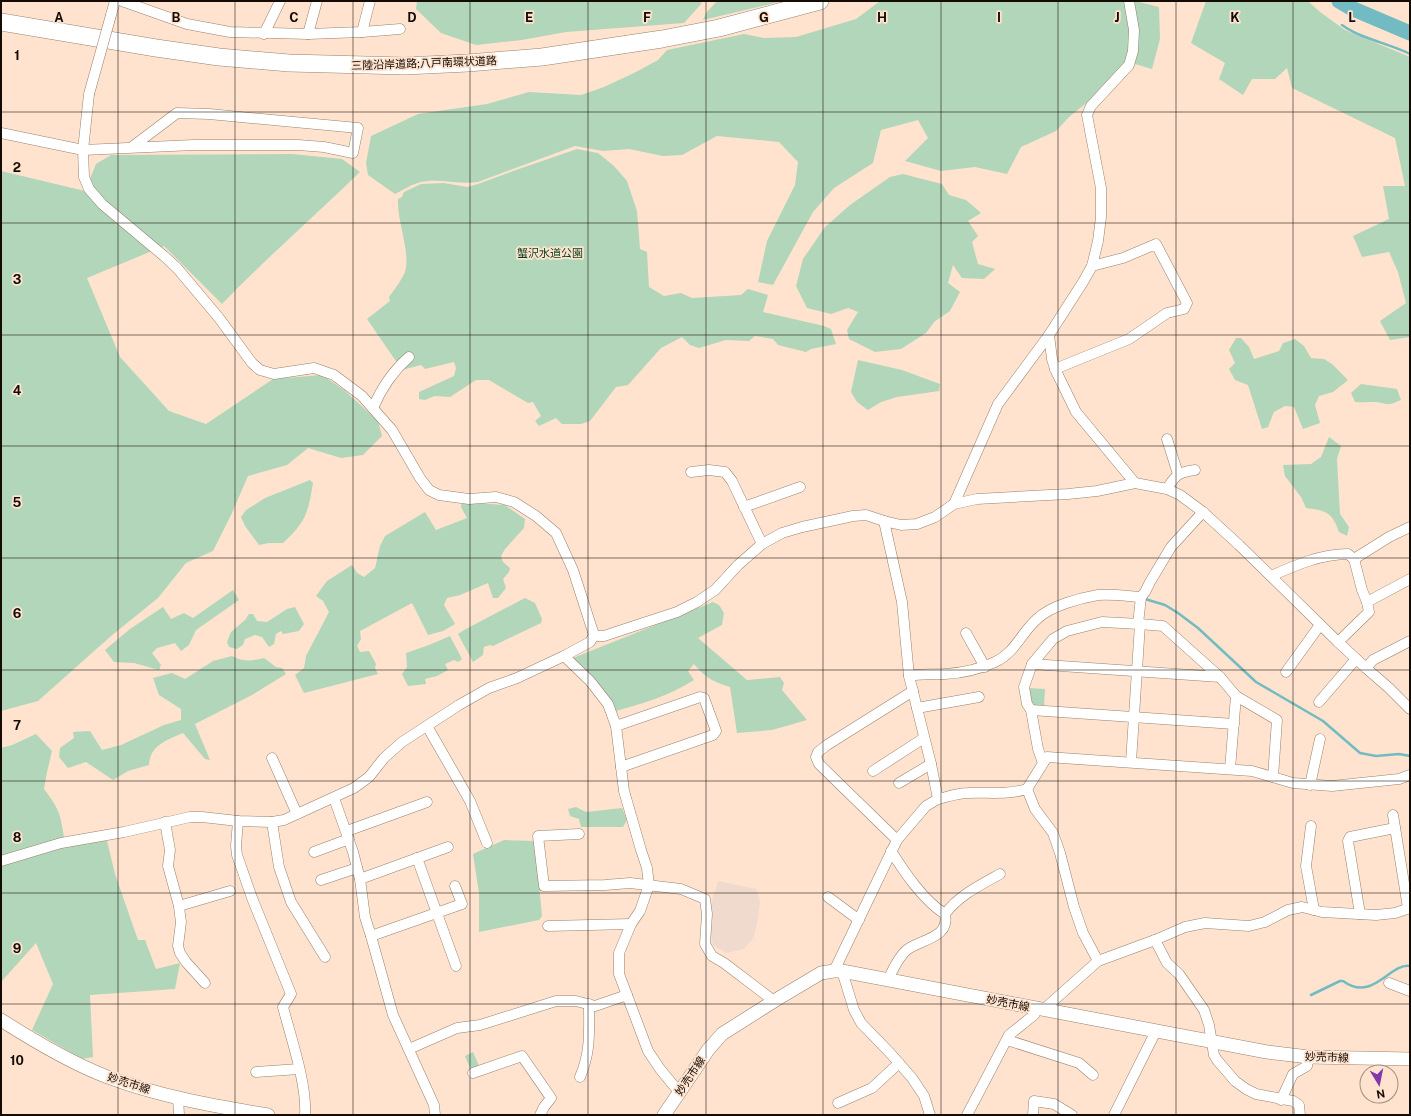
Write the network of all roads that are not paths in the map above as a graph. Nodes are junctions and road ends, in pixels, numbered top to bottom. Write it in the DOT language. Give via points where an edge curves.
graph roads {
  1 [pos="115,1"];
  2 [pos="122,1"];
  3 [pos="280,1"];
  4 [pos="317,1"];
  5 [pos="370,1"];
  6 [pos="820,1"];
  7 [pos="1129,1"];
  8 [pos="1,22"];
  9 [pos="400,29"];
  10 [pos="362,32"];
  11 [pos="264,34"];
  12 [pos="308,34"];
  13 [pos="1,133"];
  14 [pos="132,147"];
  15 [pos="83,150"];
  16 [pos="1092,266"];
  17 [pos="1049,335"];
  18 [pos="409,357"];
  19 [pos="1055,369"];
  20 [pos="373,408"];
  21 [pos="1167,439"];
  22 [pos="1195,470"];
  23 [pos="691,472"];
  24 [pos="1178,474"];
  25 [pos="1135,483"];
  26 [pos="800,487"];
  27 [pos="1167,488"];
  28 [pos="954,504"];
  29 [pos="744,507"];
  30 [pos="1203,512"];
  31 [pos="884,521"];
  32 [pos="1410,527"];
  33 [pos="762,544"];
  34 [pos="1354,559"];
  35 [pos="1271,576"];
  36 [pos="1410,580"];
  37 [pos="1141,597"];
  38 [pos="1367,602"];
  39 [pos="1139,624"];
  40 [pos="1320,625"];
  41 [pos="966,633"];
  42 [pos="594,635"];
  43 [pos="1410,641"];
  44 [pos="1338,642"];
  45 [pos="564,656"];
  46 [pos="1356,659"];
  47 [pos="1032,664"];
  48 [pos="985,667"];
  49 [pos="1366,668"];
  50 [pos="1137,672"];
  51 [pos="1286,672"];
  52 [pos="909,676"];
  53 [pos="1220,677"];
  54 [pos="913,691"];
  55 [pos="1236,696"];
  56 [pos="979,697"];
  57 [pos="1319,702"];
  58 [pos="917,708"];
  59 [pos="1410,709"];
  60 [pos="1031,710"];
  61 [pos="1134,718"];
  62 [pos="1234,724"];
  63 [pos="427,726"];
  64 [pos="616,726"];
  65 [pos="924,738"];
  66 [pos="1320,739"];
  67 [pos="272,758"];
  68 [pos="1131,762"];
  69 [pos="1042,763"];
  70 [pos="931,764"];
  71 [pos="621,767"];
  72 [pos="1230,769"];
  73 [pos="873,771"];
  74 [pos="1410,775"];
  75 [pos="1273,776"];
  76 [pos="899,783"];
  77 [pos="1310,785"];
  78 [pos="1027,789"];
  79 [pos="334,798"];
  80 [pos="938,798"];
  81 [pos="427,802"];
  82 [pos="297,814"];
  83 [pos="1393,815"];
  84 [pos="165,822"];
  85 [pos="238,822"];
  86 [pos="272,822"];
  87 [pos="1311,826"];
  88 [pos="1395,828"];
  89 [pos="579,834"];
  90 [pos="348,835"];
  91 [pos="897,840"];
  92 [pos="487,843"];
  93 [pos="448,847"];
  94 [pos="891,851"];
  95 [pos="314,852"];
  96 [pos="417,858"];
  97 [pos="1,861"];
  98 [pos="357,868"];
  99 [pos="1000,874"];
  100 [pos="360,879"];
  101 [pos="321,880"];
  102 [pos="649,885"];
  103 [pos="455,886"];
  104 [pos="230,891"];
  105 [pos="828,897"];
  106 [pos="179,906"];
  107 [pos="1409,908"];
  108 [pos="1314,910"];
  109 [pos="437,913"];
  110 [pos="945,914"];
  111 [pos="1360,914"];
  112 [pos="858,920"];
  113 [pos="632,924"];
  114 [pos="548,926"];
  115 [pos="371,936"];
  116 [pos="1155,940"];
  117 [pos="325,957"];
  118 [pos="1098,961"];
  119 [pos="456,966"];
  120 [pos="838,971"];
  121 [pos="888,980"];
  122 [pos="205,983"];
  123 [pos="1389,983"];
  124 [pos="1410,991"];
  125 [pos="628,995"];
  126 [pos="774,1001"];
  127 [pos="589,1004"];
  128 [pos="1040,1009"];
  129 [pos="1,1020"];
  130 [pos="1156,1031"];
  131 [pos="1007,1040"];
  132 [pos="1212,1042"];
  133 [pos="409,1049"];
  134 [pos="1309,1057"];
  135 [pos="1410,1059"];
  136 [pos="899,1063"];
  137 [pos="299,1069"];
  138 [pos="256,1072"];
  139 [pos="473,1073"];
  140 [pos="1093,1075"];
  141 [pos="580,1077"];
  142 [pos="679,1092"];
  143 [pos="178,1097"];
  144 [pos="1281,1100"];
  145 [pos="838,1103"];
  146 [pos="179,1115"];
  147 [pos="268,1115"];
  148 [pos="305,1115"];
  149 [pos="435,1115"];
  150 [pos="540,1115"];
  151 [pos="664,1115"];
  152 [pos="930,1115"];
  153 [pos="967,1115"];
  154 [pos="1033,1115"];
  155 [pos="1072,1115"];
  156 [pos="1114,1115"];
  157 [pos="1300,1115"];
  1 -- 15 [label="street, bridge" via="89,94"];
  2 -- 11 [label="street" via="187,24 230,32"];
  3 -- 11 [label="street"];
  4 -- 12 [label="street"];
  5 -- 10 [label="street"];
  6 -- 8 [label="highway, 三陸沿岸道路;八戸南環状道路" via="719,28 662,39 542,57 405,66 289,63 219,57"];
  7 -- 16 [label="street" via="1134,30 1129,65 1091,106 1087,115 1100,188 1101,217"];
  9 -- 10 [label="street"];
  10 -- 12 [label="street"];
  11 -- 12 [label="street"];
  13 -- 15 [label="street"];
  14 -- 14 [label="street" via="177,113 358,128 353,153 298,145"];
  14 -- 15 [label="street"];
  15 -- 20 [label="street" via="84,178 89,189 102,204 177,268 252,363 260,370 274,374 314,368 324,371 334,375 362,396"];
  16 -- 17 [label="street"];
  16 -- 19 [label="street" via="1124,258 1156,244 1186,303 1184,309 1167,313 1129,339"];
  17 -- 19 [label="street"];
  17 -- 28 [label="street" via="998,404"];
  18 -- 20 [label="street" via="378,394"];
  19 -- 25 [label="street" via="1076,412"];
  20 -- 42 [label="street" via="392,430 429,490 439,495 469,499 496,497 514,502 556,533 573,570"];
  21 -- 24 [label="street"];
  22 -- 24 [label="street"];
  23 -- 29 [label="street" via="725,472"];
  24 -- 27 [label="street"];
  25 -- 27 [label="street"];
  25 -- 28 [label="street" via="1097,491 977,499"];
  26 -- 29 [label="street"];
  27 -- 30 [label="street"];
  28 -- 31 [label="street" via="934,518 917,524 902,525"];
  29 -- 33 [label="street"];
  30 -- 35 [label="street"];
  30 -- 37 [label="street" via="1171,547"];
  31 -- 33 [label="street" via="866,515 853,516 782,533"];
  31 -- 52 [label="street" via="902,602"];
  32 -- 34 [label="street"];
  33 -- 42 [label="street" via="715,590 697,602 677,612 604,636"];
  34 -- 35 [label="street" via="1348,554 1316,558"];
  34 -- 38 [label="street"];
  35 -- 40 [label="street"];
  36 -- 38 [label="street"];
  37 -- 39 [label="street"];
  37 -- 48 [label="street" via="1099,595 1057,606 1037,618 1011,652"];
  38 -- 44 [label="street" via="1369,612"];
  39 -- 47 [label="street" via="1102,622 1067,631 1053,639"];
  39 -- 50 [label="street"];
  39 -- 53 [label="street" via="1163,626"];
  40 -- 44 [label="street"];
  40 -- 51 [label="street"];
  41 -- 48 [label="street"];
  42 -- 45 [label="street" via="590,642"];
  43 -- 49 [label="street" via="1373,660"];
  44 -- 46 [label="street"];
  45 -- 63 [label="street" via="489,688"];
  45 -- 64 [label="street" via="608,704"];
  46 -- 49 [label="street"];
  46 -- 57 [label="street"];
  47 -- 50 [label="street"];
  47 -- 60 [label="street" via="1024,686 1027,704"];
  48 -- 52 [label="street" via="946,674 920,673"];
  49 -- 59 [label="street"];
  50 -- 53 [label="street"];
  50 -- 61 [label="street"];
  52 -- 54 [label="street"];
  53 -- 55 [label="street"];
  54 -- 58 [label="street"];
  54 -- 91 [label="street" via="827,745 816,757 820,764"];
  55 -- 62 [label="street"];
  55 -- 75 [label="street" via="1277,720"];
  56 -- 58 [label="street"];
  58 -- 65 [label="street"];
  60 -- 61 [label="street"];
  60 -- 69 [label="street"];
  61 -- 62 [label="street"];
  61 -- 68 [label="street"];
  62 -- 72 [label="street"];
  63 -- 79 [label="street" via="402,742 364,781"];
  63 -- 92 [label="street" via="470,801"];
  64 -- 71 [label="street"];
  64 -- 71 [label="street" via="700,697 704,698 716,731 713,735"];
  65 -- 70 [label="street"];
  65 -- 73 [label="street"];
  66 -- 77 [label="street"];
  67 -- 82 [label="street"];
  68 -- 69 [label="street" via="1047,757"];
  68 -- 72 [label="street"];
  69 -- 78 [label="street"];
  70 -- 76 [label="street"];
  70 -- 80 [label="street"];
  71 -- 102 [label="street" via="624,790 648,868"];
  72 -- 75 [label="street"];
  74 -- 77 [label="street" via="1399,779 1346,785"];
  75 -- 77 [label="street" via="1293,783"];
  78 -- 80 [label="street" via="1012,792 966,793"];
  78 -- 118 [label="street" via="1035,809 1053,833 1074,907"];
  79 -- 82 [label="street"];
  79 -- 90 [label="street"];
  80 -- 91 [label="street" via="926,806"];
  81 -- 90 [label="street"];
  82 -- 86 [label="street"];
  83 -- 88 [label="street"];
  84 -- 85 [label="street" via="202,817"];
  84 -- 97 [label="street" via="61,843"];
  84 -- 106 [label="street" via="170,850 168,866"];
  85 -- 86 [label="street"];
  85 -- 137 [label="street" via="237,855 290,994 283,1007"];
  86 -- 117 [label="street" via="279,867 291,902"];
  87 -- 108 [label="street" via="1306,866"];
  88 -- 107 [label="street"];
  88 -- 111 [label="street" via="1350,837 1348,842"];
  89 -- 102 [label="street" via="538,836 544,886 630,883"];
  90 -- 95 [label="street"];
  90 -- 98 [label="street"];
  91 -- 94 [label="street"];
  93 -- 96 [label="street"];
  94 -- 110 [label="street" via="911,881 938,910"];
  94 -- 112 [label="street"];
  96 -- 100 [label="street"];
  96 -- 109 [label="street"];
  98 -- 100 [label="street"];
  98 -- 101 [label="street"];
  99 -- 110 [label="street" via="959,899"];
  100 -- 115 [label="street" via="365,917"];
  102 -- 113 [label="street" via="640,911"];
  102 -- 126 [label="street" via="681,889 705,899 705,944 712,956"];
  103 -- 109 [label="street" via="462,904"];
  104 -- 106 [label="street"];
  105 -- 112 [label="street"];
  106 -- 122 [label="street" via="180,953"];
  107 -- 111 [label="street" via="1395,913"];
  108 -- 111 [label="street"];
  108 -- 116 [label="street" via="1302,907 1288,910 1265,922 1249,926 1205,923 1184,927"];
  109 -- 115 [label="street"];
  109 -- 119 [label="street"];
  110 -- 121 [label="street" via="946,922 942,930 908,949"];
  112 -- 120 [label="street"];
  113 -- 114 [label="street"];
  113 -- 125 [label="street" via="619,953 619,974"];
  115 -- 133 [label="street" via="393,1015"];
  116 -- 118 [label="street"];
  116 -- 132 [label="street" via="1167,963 1180,974 1204,1010"];
  118 -- 128 [label="street"];
  120 -- 121 [label="main road, 妙売市線"];
  120 -- 126 [label="main road, 妙売市線" via="821,973"];
  120 -- 136 [label="street" via="861,1023"];
  121 -- 128 [label="main road, 妙売市線"];
  123 -- 124 [label="street"];
  125 -- 127 [label="street" via="601,1005"];
  125 -- 142 [label="street" via="648,1051"];
  126 -- 142 [label="main road, 妙売市線" via="722,1034"];
  127 -- 133 [label="street" via="556,1001 480,1025 457,1028"];
  127 -- 141 [label="street" via="590,1042"];
  128 -- 130 [label="main road, 妙売市線"];
  128 -- 131 [label="street"];
  129 -- 143 [label="main road, 妙売市線" via="39,1043 104,1076"];
  130 -- 132 [label="main road, 妙売市線"];
  130 -- 156 [label="street"];
  131 -- 140 [label="street" via="1078,1063"];
  131 -- 153 [label="street"];
  132 -- 134 [label="main road, 妙売市線"];
  132 -- 144 [label="street" via="1214,1055 1235,1081 1256,1094"];
  133 -- 149 [label="street" via="434,1105"];
  134 -- 135 [label="main road, 妙売市線"];
  134 -- 144 [label="street" via="1307,1066 1293,1074"];
  136 -- 145 [label="street" via="872,1088"];
  136 -- 152 [label="street" via="924,1096"];
  137 -- 138 [label="street"];
  137 -- 148 [label="street"];
  139 -- 150 [label="street" via="522,1056 551,1098"];
  142 -- 151 [label="main road, 妙売市線"];
  143 -- 146 [label="street"];
  143 -- 147 [label="main road, 妙売市線"];
  144 -- 157 [label="street" via="1293,1101 1299,1105"];
  154 -- 155 [label="street" via="1034,1101 1054,1104"];
}
